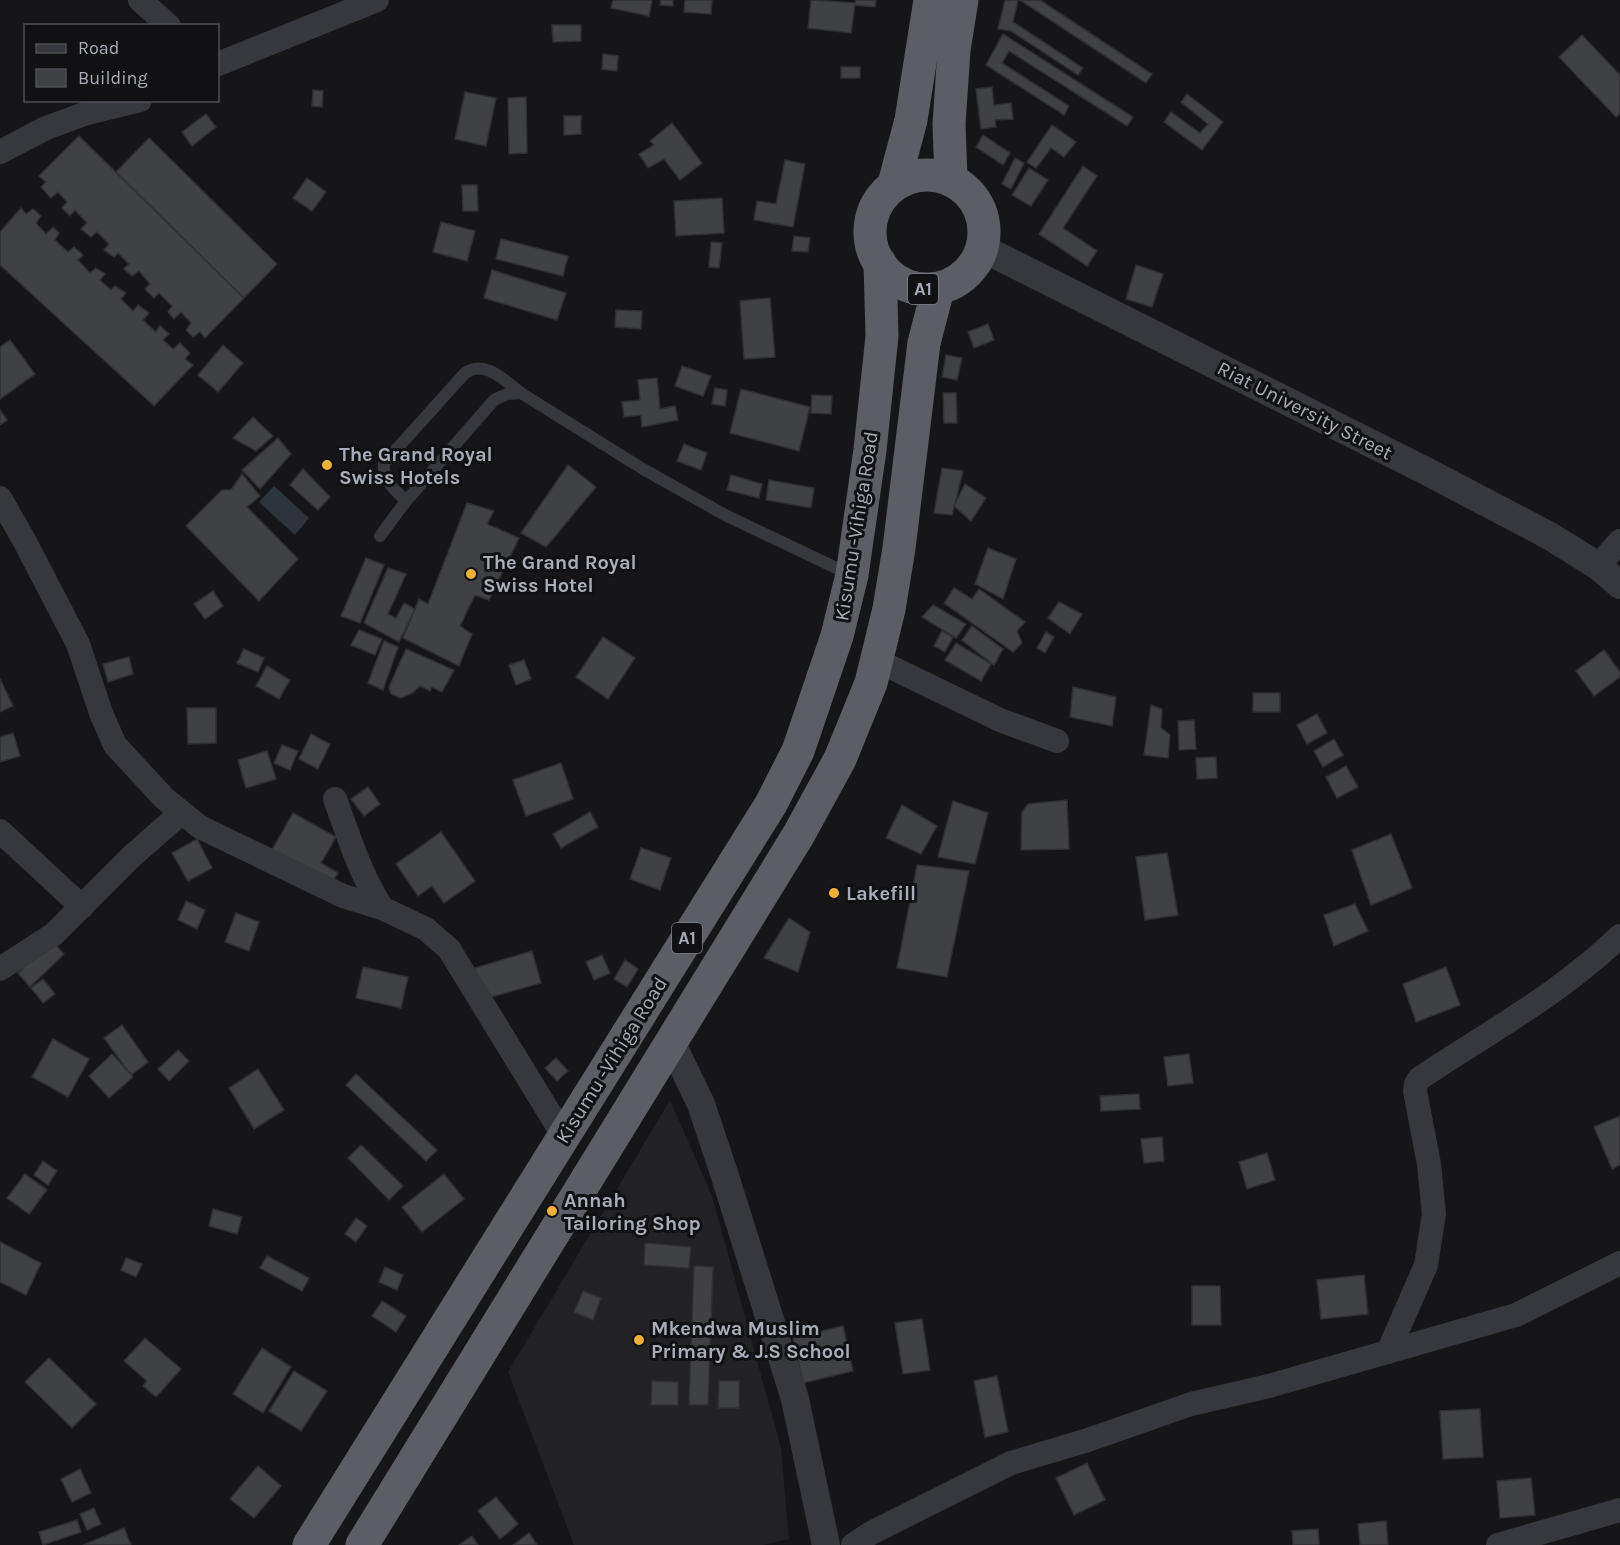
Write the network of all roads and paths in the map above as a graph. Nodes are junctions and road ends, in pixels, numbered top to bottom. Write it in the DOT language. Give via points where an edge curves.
graph roads {
  1 [pos="140,0"];
  2 [pos="377,0"];
  3 [pos="930,0"];
  4 [pos="962,0"];
  5 [pos="167,24"];
  6 [pos="219,64"];
  7 [pos="132,102"];
  8 [pos="0,152"];
  9 [pos="951,179"];
  10 [pos="894,184"];
  11 [pos="982,248"];
  12 [pos="880,263"];
  13 [pos="938,289"];
  14 [pos="521,393"];
  15 [pos="0,498"];
  16 [pos="406,501"];
  17 [pos="380,536"];
  18 [pos="1620,541"];
  19 [pos="1598,567"];
  20 [pos="852,576"];
  21 [pos="1620,585"];
  22 [pos="876,660"];
  23 [pos="1057,741"];
  24 [pos="335,799"];
  25 [pos="181,813"];
  26 [pos="0,831"];
  27 [pos="82,907"];
  28 [pos="382,908"];
  29 [pos="1620,936"];
  30 [pos="0,969"];
  31 [pos="671,1042"];
  32 [pos="563,1135"];
  33 [pos="1620,1263"];
  34 [pos="1388,1352"];
  35 [pos="1620,1510"];
  36 [pos="309,1545"];
  37 [pos="362,1545"];
  38 [pos="826,1545"];
  39 [pos="854,1545"];
  40 [pos="1498,1545"];
  1 -- 5 [label="street"];
  2 -- 6 [label="street"];
  3 -- 10 [label="highway, A1" via="911,120"];
  4 -- 9 [label="highway" via="949,123"];
  7 -- 8 [label="street" via="46,128"];
  9 -- 10 [label="highway" via="932,174 912,176"];
  9 -- 11 [label="highway, A1" via="967,190 978,205 984,222"];
  10 -- 12 [label="highway, A1" via="880,198 872,217 870,237"];
  11 -- 13 [label="highway, A1" via="969,272"];
  11 -- 19 [label="street, Riat University Street" via="1436,476 1548,535"];
  12 -- 13 [label="highway, A1" via="903,284"];
  12 -- 20 [label="highway, Kisumu -Vihiga Road / A1" via="882,336"];
  13 -- 22 [label="highway, A1" via="924,343 898,558"];
  14 -- 16 [label="lane" via="494,400"];
  14 -- 16 [label="lane" via="492,371 480,367 465,373 384,463 387,482"];
  14 -- 20 [label="lane" via="725,515"];
  15 -- 25 [label="street" via="78,644 115,745"];
  16 -- 17 [label="lane"];
  18 -- 19 [label="street"];
  19 -- 21 [label="street, Riat University Street"];
  20 -- 32 [label="highway, Kisumu -Vihiga Road / A1" via="837,636 798,751 771,804"];
  22 -- 23 [label="street" via="1000,720"];
  22 -- 31 [label="highway, A1" via="871,683 840,759 799,834"];
  24 -- 28 [label="street" via="356,860"];
  25 -- 27 [label="street"];
  25 -- 28 [label="street" via="200,827 343,896"];
  26 -- 27 [label="street"];
  27 -- 30 [label="street" via="54,934"];
  28 -- 32 [label="street" via="426,929 449,949"];
  29 -- 34 [label="street" via="1591,964 1546,997 1419,1078 1415,1091 1434,1215 1426,1265"];
  31 -- 37 [label="highway, A1"];
  31 -- 38 [label="street" via="716,1148 795,1399"];
  32 -- 36 [label="highway, Kisumu -Vihiga Road / A1"];
  33 -- 34 [label="street" via="1516,1315"];
  34 -- 39 [label="street" via="1191,1404 1011,1463"];
  35 -- 40 [label="street"];
}
